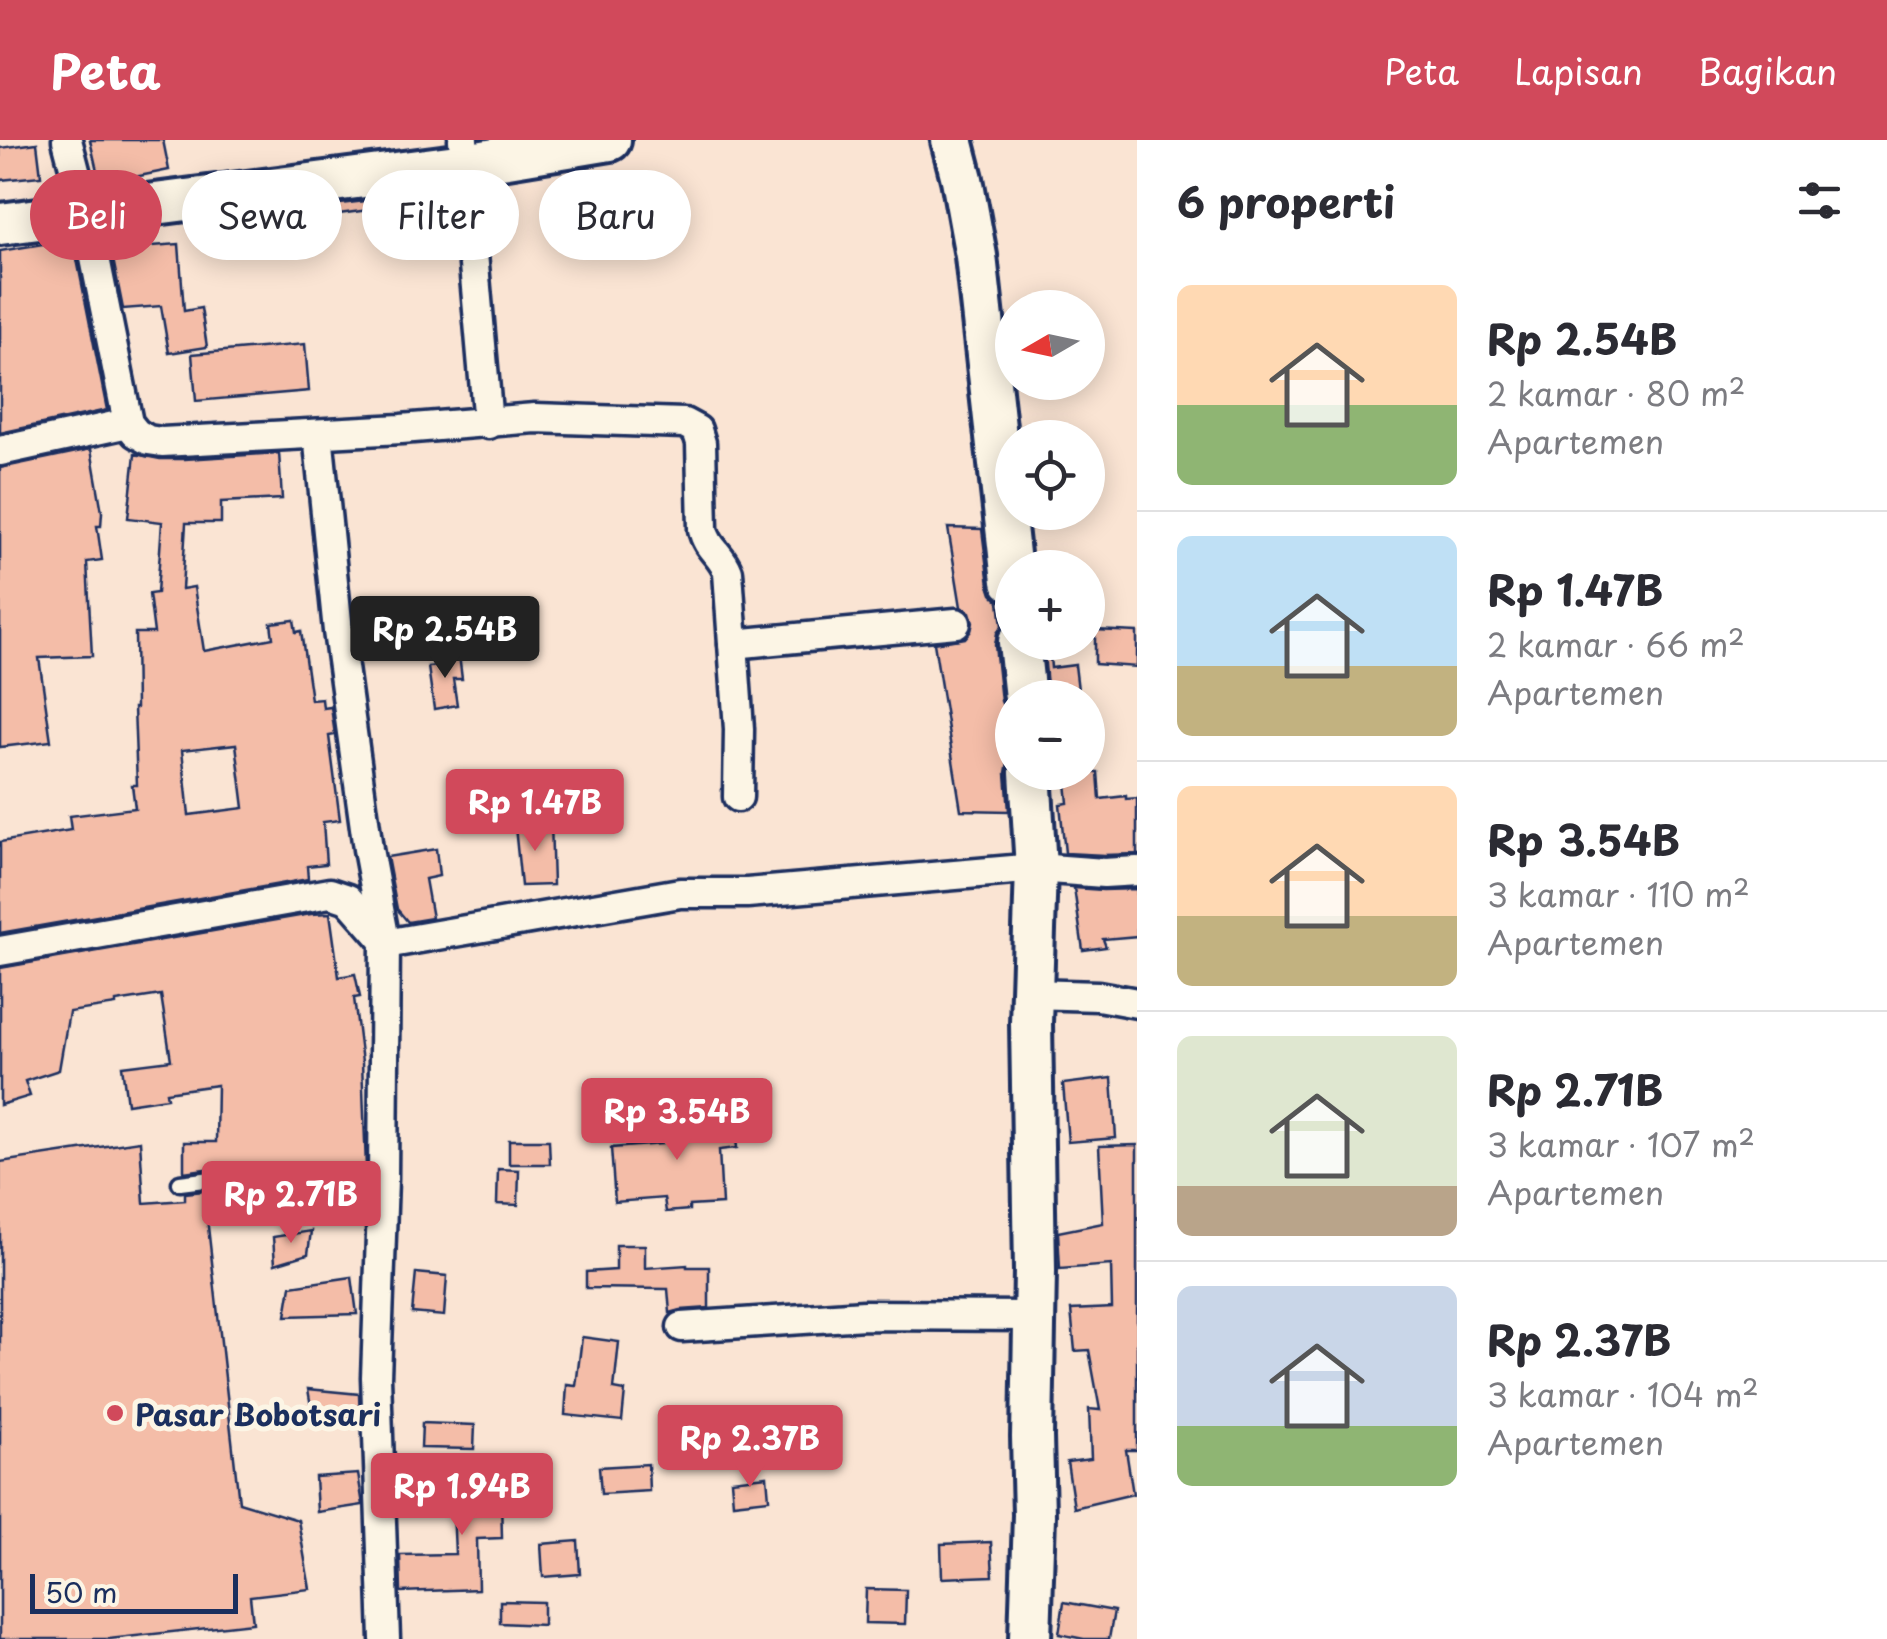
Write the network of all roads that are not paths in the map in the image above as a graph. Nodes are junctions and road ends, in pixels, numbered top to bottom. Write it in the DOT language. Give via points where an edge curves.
graph roads {
  1 [pos="67,140"];
  2 [pos="610,140"];
  3 [pos="952,140"];
  4 [pos="464,152"];
  5 [pos="75,170"];
  6 [pos="162,202"];
  7 [pos="30,221"];
  8 [pos="0,224"];
  9 [pos="95,260"];
  10 [pos="128,422"];
  11 [pos="488,424"];
  12 [pos="318,434"];
  13 [pos="0,451"];
  14 [pos="1008,550"];
  15 [pos="956,623"];
  16 [pos="732,644"];
  17 [pos="1031,790"];
  18 [pos="738,797"];
  19 [pos="1036,868"];
  20 [pos="1137,870"];
  21 [pos="384,941"];
  22 [pos="0,951"];
  23 [pos="1031,994"];
  24 [pos="1137,1003"];
  25 [pos="383,1179"];
  26 [pos="180,1183"];
  27 [pos="1034,1316"];
  28 [pos="682,1327"];
  29 [pos="385,1639"];
  30 [pos="1030,1639"];
  1 -- 5 [label="street"];
  2 -- 4 [label="street"];
  3 -- 14 [label="street" via="976,256"];
  4 -- 6 [label="street"];
  4 -- 11 [label="street"];
  7 -- 8 [label="street"];
  9 -- 10 [label="street"];
  10 -- 12 [label="street" via="136,433 162,442"];
  10 -- 13 [label="street"];
  11 -- 12 [label="street"];
  11 -- 16 [label="street" via="552,418 668,422 697,430 703,529 728,572"];
  12 -- 21 [label="street" via="340,651"];
  15 -- 16 [label="street"];
  16 -- 18 [label="street"];
  17 -- 19 [label="street"];
  19 -- 20 [label="street"];
  19 -- 21 [label="street" via="680,893"];
  19 -- 23 [label="street"];
  21 -- 22 [label="street" via="348,900 330,893"];
  21 -- 25 [label="street"];
  23 -- 24 [label="street"];
  23 -- 27 [label="street"];
  25 -- 26 [label="lane"];
  25 -- 29 [label="street" via="376,1377"];
  27 -- 28 [label="street" via="864,1315"];
  27 -- 30 [label="street"];
}
